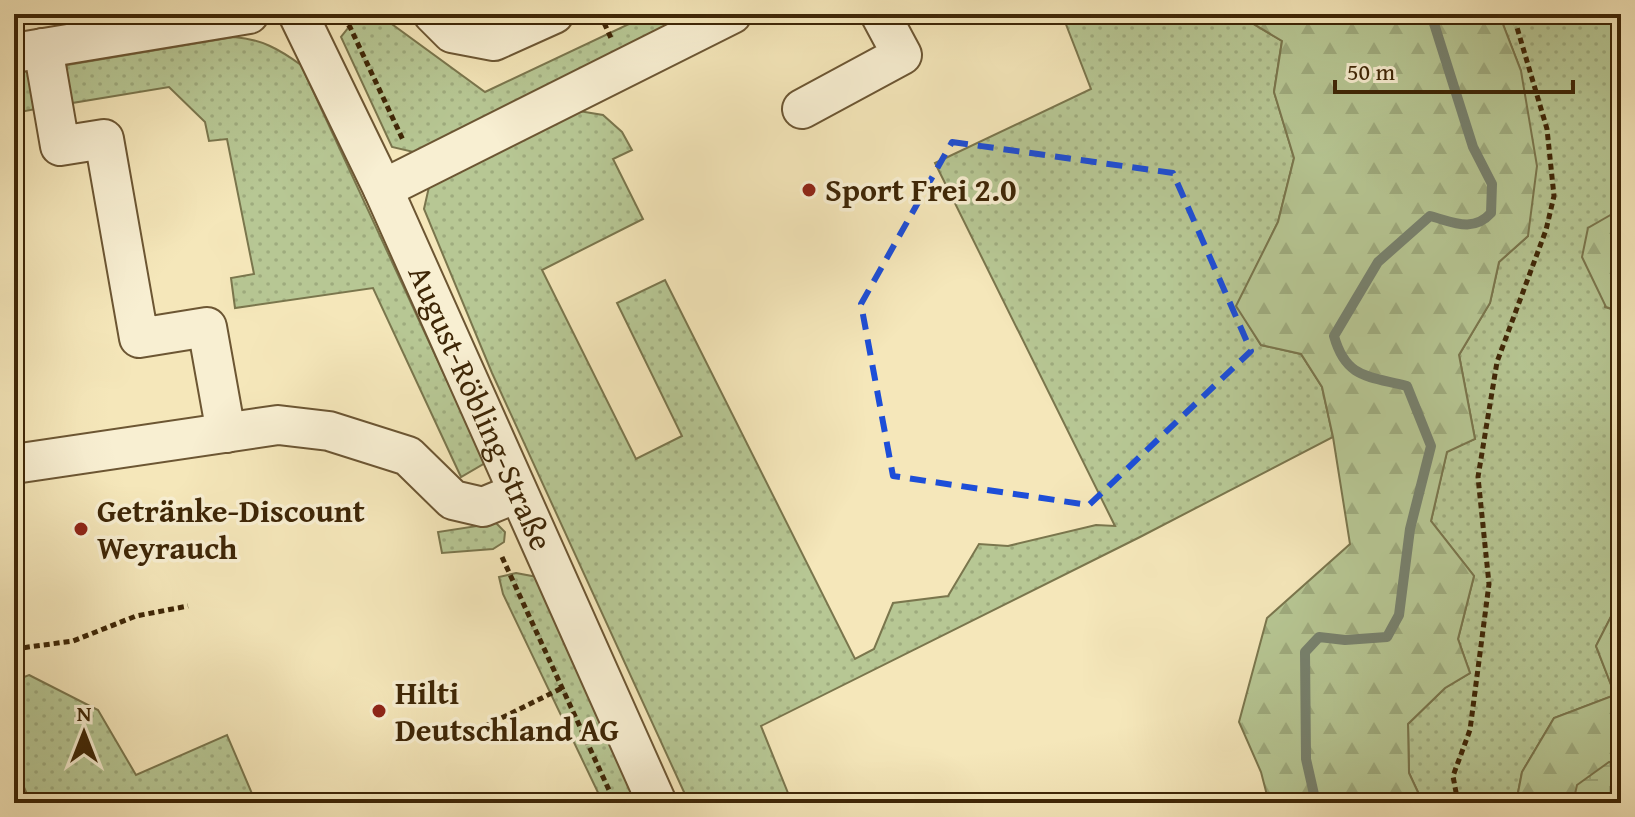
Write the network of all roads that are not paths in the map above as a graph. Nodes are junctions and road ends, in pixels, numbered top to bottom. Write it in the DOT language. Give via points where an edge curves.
graph roads {
  1 [pos="249,14"];
  2 [pos="298,14"];
  3 [pos="433,14"];
  4 [pos="554,14"];
  5 [pos="732,14"];
  6 [pos="880,14"];
  7 [pos="28,50"];
  8 [pos="802,109"];
  9 [pos="383,189"];
  10 [pos="226,433"];
  11 [pos="14,464"];
  12 [pos="517,493"];
  13 [pos="657,803"];
  1 -- 7 [label="street"];
  2 -- 9 [label="street, August-Röbling-Straße"];
  3 -- 4 [label="street" via="452,33 494,41"];
  5 -- 9 [label="street"];
  6 -- 8 [label="street" via="902,55"];
  7 -- 10 [label="street" via="60,146 104,139 139,338 207,327"];
  9 -- 12 [label="street, August-Röbling-Straße"];
  10 -- 11 [label="street"];
  10 -- 12 [label="street" via="278,425 329,431 408,456 453,500 483,507"];
  12 -- 13 [label="street, August-Röbling-Straße"];
}
